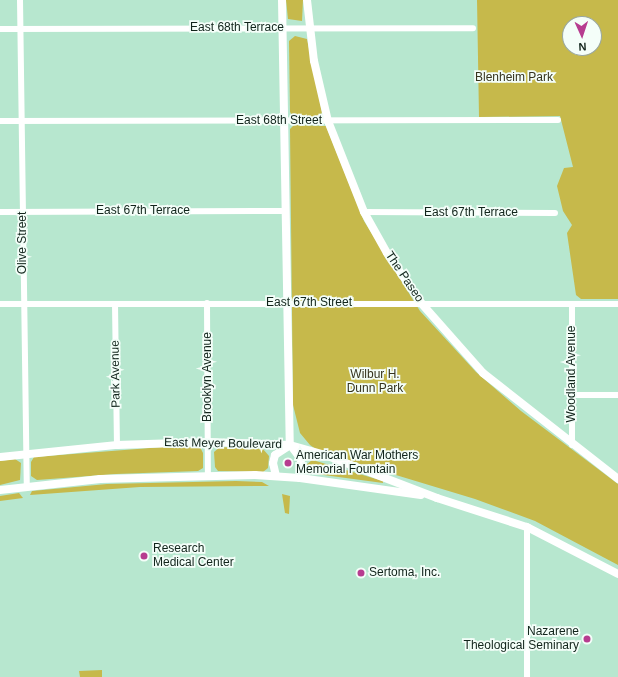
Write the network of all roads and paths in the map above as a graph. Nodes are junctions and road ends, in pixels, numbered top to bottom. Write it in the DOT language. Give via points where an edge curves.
graph roads {
  1 [pos="20,0"];
  2 [pos="282,0"];
  3 [pos="307,0"];
  4 [pos="282,28"];
  5 [pos="309,28"];
  6 [pos="473,28"];
  7 [pos="0,29"];
  8 [pos="20,29"];
  9 [pos="21,120"];
  10 [pos="282,120"];
  11 [pos="558,120"];
  12 [pos="0,121"];
  13 [pos="328,121"];
  14 [pos="23,211"];
  15 [pos="0,212"];
  16 [pos="285,212"];
  17 [pos="364,212"];
  18 [pos="555,213"];
  19 [pos="207,303"];
  20 [pos="287,303"];
  21 [pos="0,304"];
  22 [pos="23,304"];
  23 [pos="115,304"];
  24 [pos="422,304"];
  25 [pos="572,304"];
  26 [pos="618,304"];
  27 [pos="572,395"];
  28 [pos="618,395"];
  29 [pos="208,442"];
  30 [pos="117,445"];
  31 [pos="290,445"];
  32 [pos="572,445"];
  33 [pos="26,453"];
  34 [pos="0,457"];
  35 [pos="208,475"];
  36 [pos="276,476"];
  37 [pos="300,478"];
  38 [pos="618,479"];
  39 [pos="27,486"];
  40 [pos="0,490"];
  41 [pos="437,498"];
  42 [pos="527,527"];
  43 [pos="618,574"];
  44 [pos="527,677"];
  1 -- 8 [label="street, Olive Street"];
  2 -- 4 [label="main road"];
  3 -- 5 [label="main road, The Paseo"];
  4 -- 5 [label="street, East 68th Terrace"];
  4 -- 8 [label="street, East 68th Terrace"];
  4 -- 10 [label="main road"];
  5 -- 6 [label="street, East 68th Terrace"];
  5 -- 13 [label="main road, The Paseo"];
  7 -- 8 [label="street, East 68th Terrace"];
  8 -- 9 [label="street, Olive Street"];
  9 -- 10 [label="street, East 68th Street"];
  9 -- 12 [label="street, East 68th Street"];
  9 -- 14 [label="street, Olive Street"];
  10 -- 13 [label="street, East 68th Street"];
  10 -- 16 [label="main road"];
  11 -- 13 [label="street, East 68th Street"];
  13 -- 17 [label="main road, The Paseo"];
  14 -- 15 [label="street, East 67th Terrace"];
  14 -- 16 [label="street, East 67th Terrace"];
  14 -- 22 [label="street, Olive Street"];
  16 -- 20 [label="main road"];
  17 -- 18 [label="street, East 67th Terrace"];
  17 -- 24 [label="main road, The Paseo" via="387,253"];
  19 -- 20 [label="street, East 67th Street"];
  19 -- 23 [label="street, East 67th Street"];
  19 -- 29 [label="street, Brooklyn Avenue"];
  20 -- 24 [label="street, East 67th Street"];
  20 -- 31 [label="main road"];
  21 -- 22 [label="street, East 67th Street"];
  22 -- 23 [label="street, East 67th Street"];
  22 -- 33 [label="street, Olive Street"];
  23 -- 30 [label="street, Park Avenue"];
  24 -- 25 [label="street, East 67th Street"];
  24 -- 32 [label="main road, The Paseo" via="483,373"];
  25 -- 26 [label="street, East 67th Street"];
  25 -- 27 [label="street, Woodland Avenue"];
  27 -- 28 [label="street"];
  27 -- 32 [label="street, Woodland Avenue"];
  29 -- 30 [label="main road, East Meyer Boulevard"];
  29 -- 31 [label="main road, East Meyer Boulevard"];
  29 -- 35 [label="street, Brooklyn Avenue"];
  30 -- 33 [label="main road, East Meyer Boulevard"];
  31 -- 36 [label="main road" via="275,455 273,463"];
  31 -- 37 [label="main road" via="302,459"];
  31 -- 41 [label="main road, East Meyer Boulevard" via="387,477"];
  32 -- 38 [label="main road, The Paseo"];
  33 -- 34 [label="main road, East Meyer Boulevard"];
  33 -- 39 [label="street, Olive Street"];
  35 -- 36 [label="main road"];
  35 -- 39 [label="main road" via="100,479"];
  36 -- 37 [label="main road"];
  37 -- 41 [label="main road, East Meyer Boulevard"];
  39 -- 40 [label="main road"];
  41 -- 42 [label="main road, East Meyer Boulevard"];
  42 -- 43 [label="main road, East Meyer Boulevard"];
  42 -- 44 [label="street"];
}
